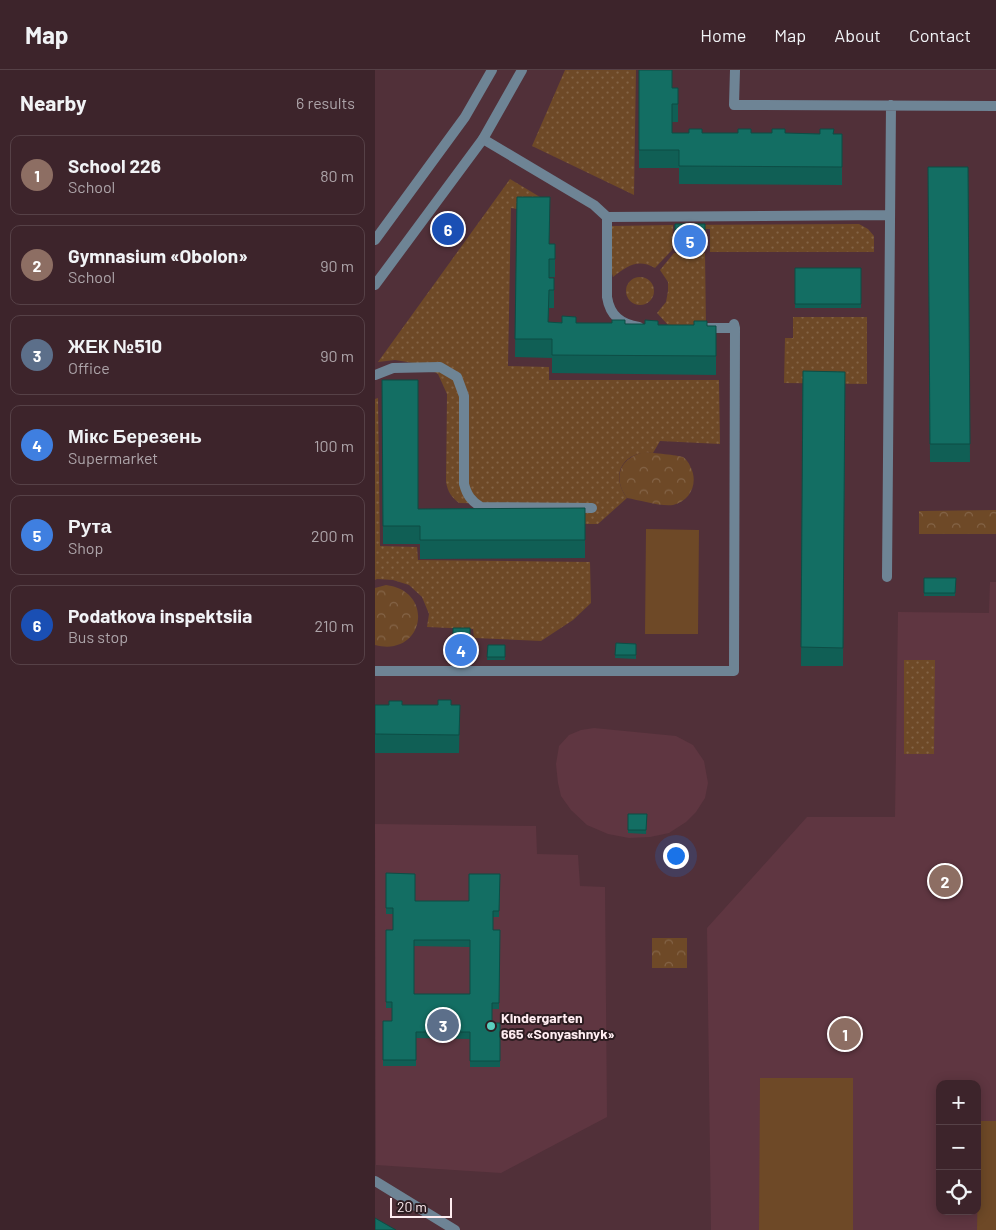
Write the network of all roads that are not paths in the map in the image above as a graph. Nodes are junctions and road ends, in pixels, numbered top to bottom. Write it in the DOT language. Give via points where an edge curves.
graph roads {
  1 [pos="491,70"];
  2 [pos="522,70"];
  3 [pos="735,70"];
  4 [pos="891,105"];
  5 [pos="996,106"];
  6 [pos="483,139"];
  7 [pos="890,215"];
  8 [pos="607,217"];
  9 [pos="375,240"];
  10 [pos="375,285"];
  11 [pos="649,328"];
  12 [pos="691,328"];
  13 [pos="375,375"];
  14 [pos="592,508"];
  15 [pos="887,576"];
  16 [pos="375,671"];
  17 [pos="375,1182"];
  18 [pos="455,1230"];
  1 -- 9 [label="street" via="465,117"];
  2 -- 6 [label="street"];
  3 -- 4 [label="street" via="734,105"];
  4 -- 5 [label="street"];
  4 -- 7 [label="street"];
  6 -- 8 [label="street" via="594,205"];
  6 -- 10 [label="street"];
  7 -- 8 [label="street"];
  7 -- 15 [label="street"];
  8 -- 11 [label="street" via="608,307 625,323"];
  12 -- 16 [label="street" via="735,326 733,671"];
  13 -- 14 [label="street" via="393,368 440,367 457,377 464,396 464,484 472,502 481,507"];
  17 -- 18 [label="street"];
}
